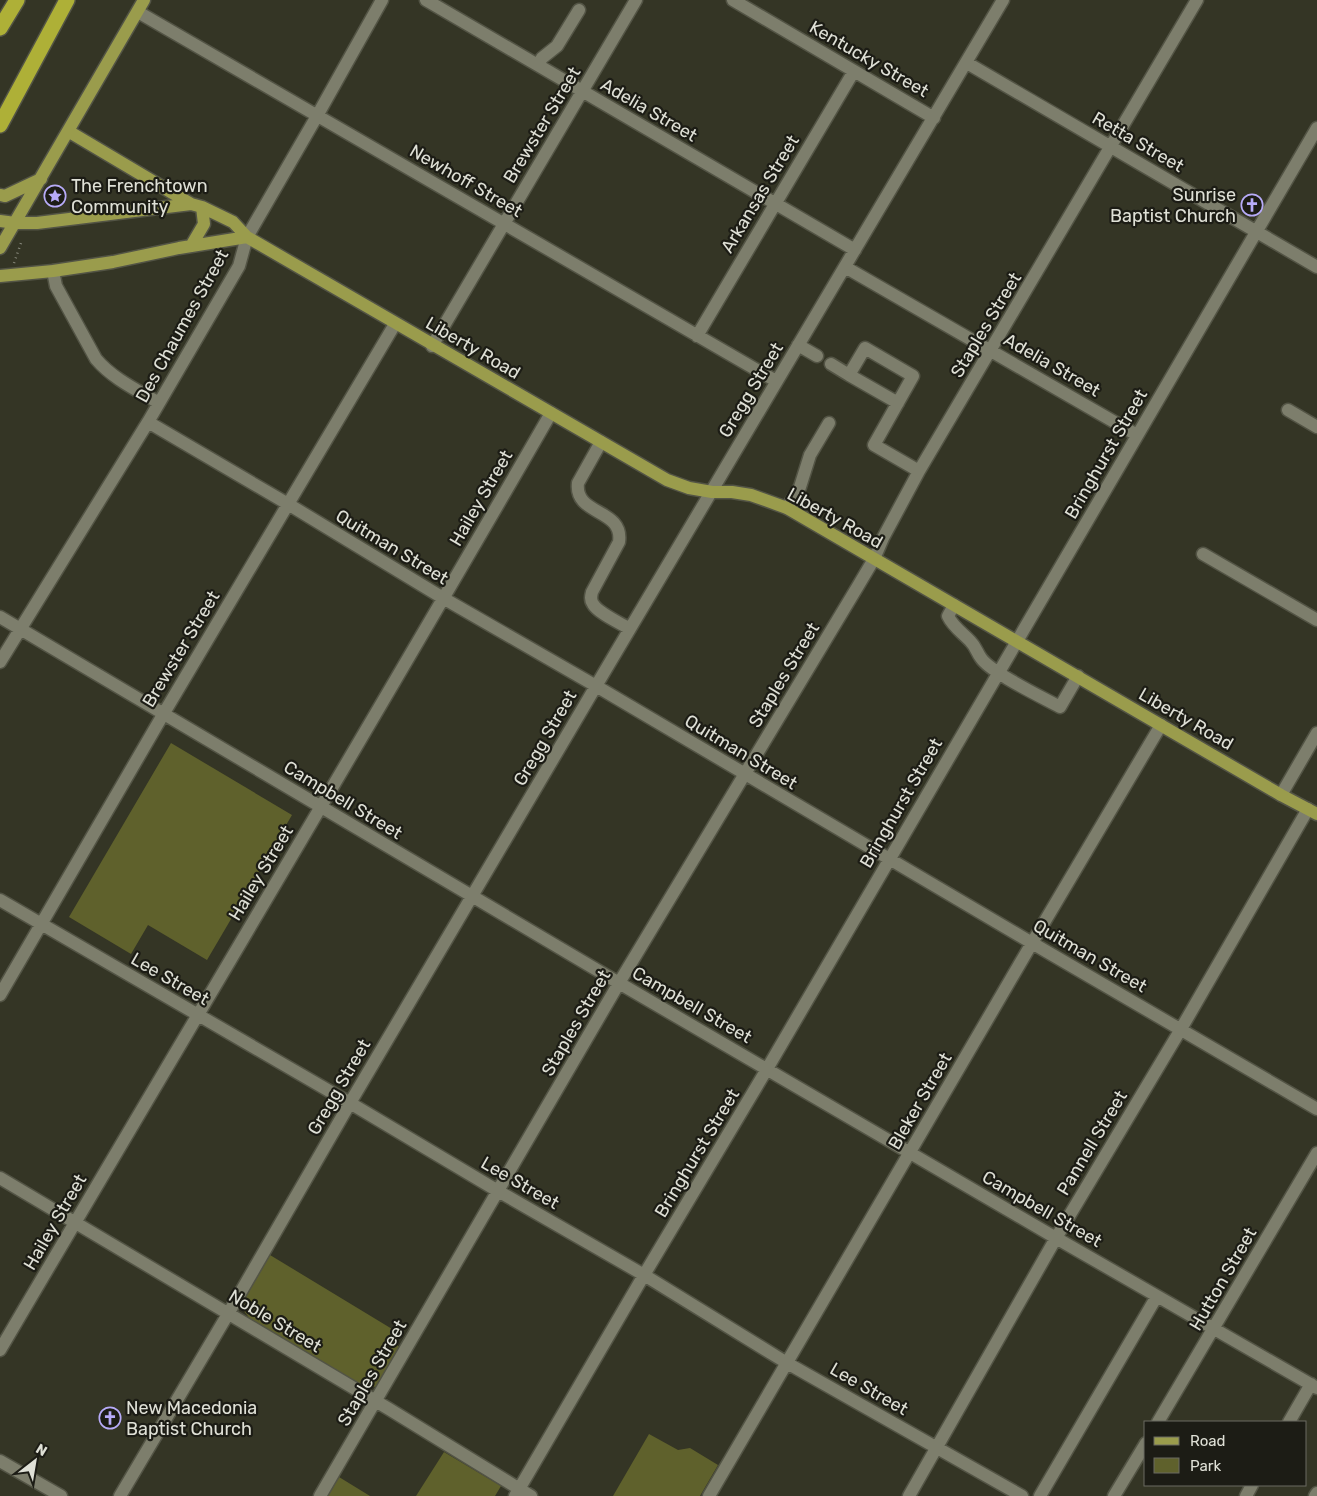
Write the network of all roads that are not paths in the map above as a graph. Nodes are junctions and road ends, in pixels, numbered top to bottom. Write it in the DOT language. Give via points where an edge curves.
graph roads {
  1 [pos="16,0"];
  2 [pos="68,0"];
  3 [pos="144,0"];
  4 [pos="382,0"];
  5 [pos="426,0"];
  6 [pos="636,0"];
  7 [pos="733,0"];
  8 [pos="1003,0"];
  9 [pos="1197,0"];
  10 [pos="579,10"];
  11 [pos="138,12"];
  12 [pos="0,27"];
  13 [pos="967,63"];
  14 [pos="538,65"];
  15 [pos="854,71"];
  16 [pos="582,91"];
  17 [pos="317,116"];
  18 [pos="934,118"];
  19 [pos="0,125"];
  20 [pos="1317,128"];
  21 [pos="68,131"];
  22 [pos="1111,146"];
  23 [pos="41,178"];
  24 [pos="0,195"];
  25 [pos="775,203"];
  26 [pos="196,206"];
  27 [pos="0,221"];
  28 [pos="15,223"];
  29 [pos="504,224"];
  30 [pos="1256,232"];
  31 [pos="247,237"];
  32 [pos="191,246"];
  33 [pos="0,248"];
  34 [pos="855,250"];
  35 [pos="845,267"];
  36 [pos="1317,267"];
  37 [pos="53,271"];
  38 [pos="0,276"];
  39 [pos="396,324"];
  40 [pos="697,336"];
  41 [pos="798,345"];
  42 [pos="432,346"];
  43 [pos="991,350"];
  44 [pos="817,356"];
  45 [pos="831,364"];
  46 [pos="849,375"];
  47 [pos="776,381"];
  48 [pos="159,403"];
  49 [pos="898,403"];
  50 [pos="1288,410"];
  51 [pos="551,413"];
  52 [pos="148,422"];
  53 [pos="829,423"];
  54 [pos="1317,427"];
  55 [pos="1137,435"];
  56 [pos="601,442"];
  57 [pos="919,471"];
  58 [pos="712,492"];
  59 [pos="288,504"];
  60 [pos="787,508"];
  61 [pos="1203,554"];
  62 [pos="874,559"];
  63 [pos="443,598"];
  64 [pos="954,605"];
  65 [pos="0,617"];
  66 [pos="1317,620"];
  67 [pos="20,628"];
  68 [pos="630,629"];
  69 [pos="1017,640"];
  70 [pos="0,662"];
  71 [pos="998,672"];
  72 [pos="1078,676"];
  73 [pos="596,686"];
  74 [pos="164,713"];
  75 [pos="1161,725"];
  76 [pos="1317,733"];
  77 [pos="744,774"];
  78 [pos="1281,795"];
  79 [pos="321,807"];
  80 [pos="1312,812"];
  81 [pos="889,859"];
  82 [pos="472,896"];
  83 [pos="0,900"];
  84 [pos="41,924"];
  85 [pos="1032,943"];
  86 [pos="619,983"];
  87 [pos="0,995"];
  88 [pos="197,1014"];
  89 [pos="1181,1029"];
  90 [pos="767,1069"];
  91 [pos="350,1103"];
  92 [pos="1317,1109"];
  93 [pos="910,1153"];
  94 [pos="1317,1153"];
  95 [pos="0,1178"];
  96 [pos="498,1191"];
  97 [pos="75,1222"];
  98 [pos="1056,1238"];
  99 [pos="644,1275"];
  100 [pos="1157,1296"];
  101 [pos="228,1314"];
  102 [pos="1214,1329"];
  103 [pos="0,1350"];
  104 [pos="787,1363"];
  105 [pos="1314,1386"];
  106 [pos="376,1402"];
  107 [pos="1159,1421"];
  108 [pos="1290,1421"];
  109 [pos="1144,1445"];
  110 [pos="937,1448"];
  111 [pos="0,1460"];
  112 [pos="517,1492"];
  113 [pos="61,1496"];
  114 [pos="120,1496"];
  115 [pos="320,1496"];
  116 [pos="530,1496"];
  117 [pos="709,1496"];
  118 [pos="909,1496"];
  119 [pos="1022,1496"];
  120 [pos="1040,1496"];
  121 [pos="1114,1496"];
  1 -- 12 [label="highway"];
  2 -- 19 [label="highway"];
  3 -- 11 [label="main road"];
  4 -- 17 [label="street, Des Chaumes Street"];
  5 -- 14 [label="street, Adelia Street"];
  6 -- 16 [label="street, Brewster Street"];
  7 -- 15 [label="street, Kentucky Street"];
  8 -- 13 [label="street, Gregg Street"];
  9 -- 22 [label="street, Staples Street"];
  10 -- 14 [label="street" via="558,46"];
  11 -- 17 [label="street, Newhoff Street"];
  11 -- 21 [label="main road"];
  13 -- 18 [label="street, Gregg Street"];
  13 -- 22 [label="street, Retta Street"];
  14 -- 16 [label="street, Adelia Street"];
  15 -- 18 [label="street, Kentucky Street"];
  15 -- 25 [label="street, Arkansas Street"];
  16 -- 25 [label="street, Adelia Street"];
  16 -- 29 [label="street, Brewster Street"];
  17 -- 29 [label="street, Newhoff Street"];
  17 -- 31 [label="street, Des Chaumes Street"];
  18 -- 34 [label="street, Gregg Street"];
  20 -- 30 [label="street, Bringhurst Street"];
  21 -- 23 [label="main road"];
  21 -- 26 [label="main road, Liberty Road"];
  22 -- 30 [label="street, Retta Street"];
  22 -- 43 [label="street, Staples Street"];
  23 -- 24 [label="main road" via="5,196"];
  23 -- 28 [label="main road"];
  25 -- 34 [label="street, Adelia Street"];
  25 -- 40 [label="street, Arkansas Street"];
  26 -- 28 [label="main road"];
  26 -- 31 [label="main road, Liberty Road" via="233,222"];
  26 -- 32 [label="main road" via="204,224"];
  27 -- 28 [label="main road"];
  28 -- 33 [label="main road"];
  29 -- 40 [label="street, Newhoff Street"];
  29 -- 42 [label="street, Brewster Street"];
  30 -- 36 [label="street, Retta Street"];
  30 -- 55 [label="street, Bringhurst Street"];
  31 -- 32 [label="main road"];
  31 -- 39 [label="main road, Liberty Road"];
  31 -- 48 [label="street, Des Chaumes Street" via="239,266"];
  32 -- 37 [label="main road"];
  34 -- 35 [label="street, Gregg Street"];
  35 -- 41 [label="street, Gregg Street"];
  35 -- 43 [label="street, Adelia Street"];
  37 -- 38 [label="main road"];
  37 -- 48 [label="street" via="56,286 96,359 112,375"];
  39 -- 42 [label="main road, Liberty Road"];
  39 -- 59 [label="street, Brewster Street"];
  40 -- 47 [label="street, Newhoff Street"];
  41 -- 44 [label="street"];
  41 -- 47 [label="street, Gregg Street"];
  42 -- 51 [label="main road, Liberty Road"];
  43 -- 55 [label="street, Adelia Street"];
  43 -- 57 [label="street, Staples Street"];
  45 -- 46 [label="street"];
  46 -- 49 [label="street"];
  46 -- 49 [label="street" via="866,348 913,376"];
  47 -- 58 [label="street, Gregg Street"];
  48 -- 52 [label="street, Des Chaumes Street"];
  49 -- 57 [label="street" via="874,445"];
  50 -- 54 [label="street"];
  51 -- 56 [label="main road, Liberty Road"];
  51 -- 63 [label="street, Hailey Street"];
  52 -- 59 [label="street, Quitman Street"];
  52 -- 67 [label="street, Des Chaumes Street"];
  53 -- 60 [label="street"];
  55 -- 69 [label="street, Bringhurst Street"];
  56 -- 58 [label="main road, Liberty Road" via="667,480"];
  56 -- 68 [label="street" via="577,490 585,504 613,521 620,535 590,598 598,609"];
  57 -- 62 [label="street, Staples Street"];
  58 -- 60 [label="main road, Liberty Road" via="751,495"];
  58 -- 68 [label="street, Gregg Street"];
  59 -- 63 [label="street, Quitman Street"];
  59 -- 74 [label="street, Brewster Street"];
  60 -- 62 [label="main road, Liberty Road"];
  61 -- 66 [label="street"];
  62 -- 64 [label="main road, Liberty Road"];
  62 -- 77 [label="street, Staples Street"];
  63 -- 73 [label="street, Quitman Street"];
  63 -- 79 [label="street, Hailey Street"];
  64 -- 69 [label="main road, Liberty Road"];
  64 -- 71 [label="street" via="948,616 951,622 977,649 981,659"];
  65 -- 67 [label="street, Campbell Street"];
  67 -- 70 [label="street, Des Chaumes Street"];
  67 -- 74 [label="street, Campbell Street"];
  68 -- 73 [label="street, Gregg Street"];
  69 -- 71 [label="street, Bringhurst Street"];
  69 -- 72 [label="main road, Liberty Road"];
  71 -- 72 [label="street" via="1060,707"];
  71 -- 81 [label="street, Bringhurst Street"];
  72 -- 75 [label="main road, Liberty Road"];
  73 -- 77 [label="street, Quitman Street"];
  73 -- 82 [label="street, Gregg Street"];
  74 -- 79 [label="street, Campbell Street"];
  74 -- 84 [label="street, Brewster Street"];
  75 -- 78 [label="main road, Liberty Road"];
  75 -- 85 [label="street, Bleker Street"];
  76 -- 78 [label="street"];
  77 -- 81 [label="street, Quitman Street"];
  77 -- 86 [label="street, Staples Street"];
  78 -- 80 [label="main road, Liberty Road"];
  79 -- 82 [label="street, Campbell Street"];
  79 -- 88 [label="street, Hailey Street"];
  80 -- 89 [label="street, Pannell Street"];
  81 -- 85 [label="street, Quitman Street"];
  81 -- 90 [label="street, Bringhurst Street"];
  82 -- 86 [label="street, Campbell Street"];
  82 -- 91 [label="street, Gregg Street"];
  83 -- 84 [label="street, Lee Street"];
  84 -- 87 [label="street, Brewster Street"];
  84 -- 88 [label="street, Lee Street"];
  85 -- 89 [label="street, Quitman Street"];
  85 -- 93 [label="street, Bleker Street"];
  86 -- 90 [label="street, Campbell Street"];
  86 -- 96 [label="street, Staples Street"];
  88 -- 91 [label="street, Lee Street"];
  88 -- 97 [label="street, Hailey Street"];
  89 -- 92 [label="street, Quitman Street"];
  89 -- 98 [label="street, Pannell Street"];
  90 -- 93 [label="street, Campbell Street"];
  90 -- 99 [label="street, Bringhurst Street"];
  91 -- 96 [label="street, Lee Street"];
  91 -- 101 [label="street, Gregg Street"];
  93 -- 98 [label="street, Campbell Street"];
  93 -- 104 [label="street, Bleker Street"];
  94 -- 102 [label="street, Hutton Street"];
  95 -- 97 [label="street, Noble Street"];
  96 -- 99 [label="street, Lee Street"];
  96 -- 106 [label="street, Staples Street"];
  97 -- 101 [label="street, Noble Street"];
  97 -- 103 [label="street, Hailey Street"];
  98 -- 100 [label="street, Campbell Street"];
  98 -- 110 [label="street, Pannell Street"];
  99 -- 104 [label="street, Lee Street"];
  99 -- 112 [label="street, Bringhurst Street"];
  100 -- 102 [label="street, Campbell Street"];
  100 -- 120 [label="street"];
  101 -- 106 [label="street, Noble Street"];
  101 -- 114 [label="street, Gregg Street"];
  102 -- 105 [label="street, Campbell Street"];
  102 -- 107 [label="street, Hutton Street"];
  104 -- 110 [label="street, Lee Street"];
  104 -- 117 [label="street, Bleker Street"];
  105 -- 108 [label="street"];
  106 -- 112 [label="street, Noble Street"];
  106 -- 115 [label="street, Staples Street"];
  109 -- 121 [label="street"];
  110 -- 118 [label="street, Pannell Street"];
  110 -- 119 [label="street, Lee Street"];
  111 -- 113 [label="street"];
  112 -- 116 [label="street, Noble Street"];
}
